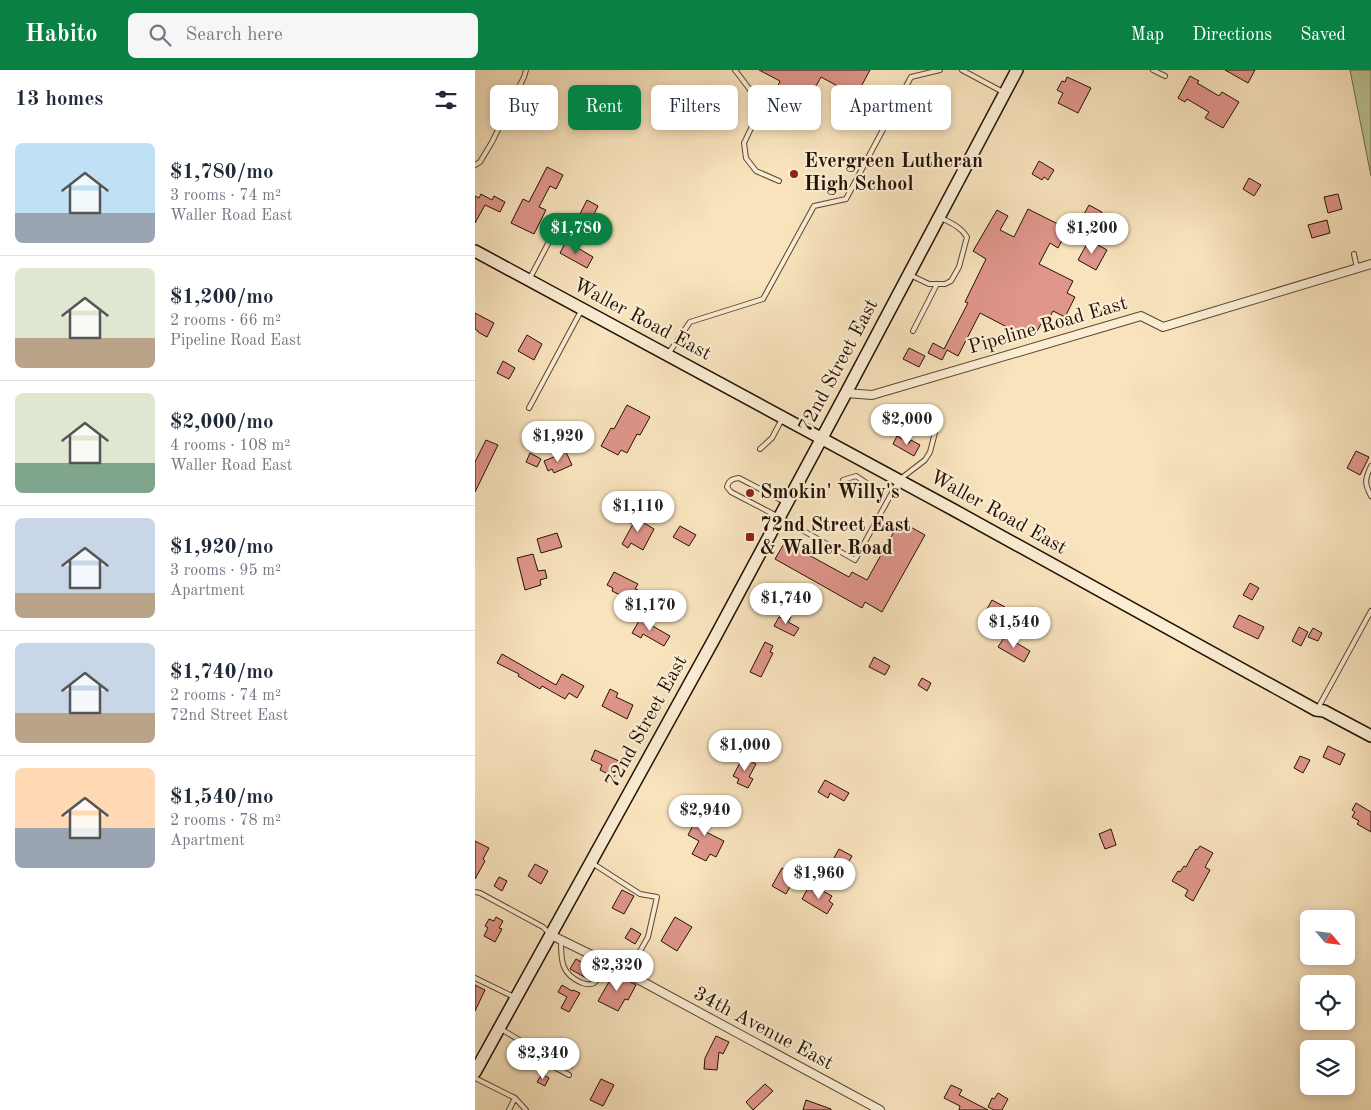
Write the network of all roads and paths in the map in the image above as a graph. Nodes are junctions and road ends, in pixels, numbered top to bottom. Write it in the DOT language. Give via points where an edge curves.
graph roads {
  1 [pos="526,70"];
  2 [pos="735,70"];
  3 [pos="941,70"];
  4 [pos="962,70"];
  5 [pos="1017,70"];
  6 [pos="1153,70"];
  7 [pos="1165,76"];
  8 [pos="1005,93"];
  9 [pos="475,165"];
  10 [pos="779,181"];
  11 [pos="939,217"];
  12 [pos="561,219"];
  13 [pos="475,251"];
  14 [pos="1354,254"];
  15 [pos="1371,264"];
  16 [pos="1357,268"];
  17 [pos="908,275"];
  18 [pos="529,280"];
  19 [pos="937,284"];
  20 [pos="582,309"];
  21 [pos="913,332"];
  22 [pos="667,355"];
  23 [pos="846,393"];
  24 [pos="529,408"];
  25 [pos="783,417"];
  26 [pos="937,425"];
  27 [pos="821,439"];
  28 [pos="760,449"];
  29 [pos="1371,466"];
  30 [pos="843,480"];
  31 [pos="899,480"];
  32 [pos="871,486"];
  33 [pos="1371,496"];
  34 [pos="787,503"];
  35 [pos="779,517"];
  36 [pos="1371,611"];
  37 [pos="1316,710"];
  38 [pos="1371,736"];
  39 [pos="591,862"];
  40 [pos="475,892"];
  41 [pos="556,938"];
  42 [pos="606,962"];
  43 [pos="627,974"];
  44 [pos="475,978"];
  45 [pos="515,998"];
  46 [pos="499,1028"];
  47 [pos="475,1072"];
  48 [pos="569,1075"];
  49 [pos="475,1078"];
  50 [pos="515,1098"];
  51 [pos="509,1110"];
  52 [pos="526,1110"];
  53 [pos="880,1110"];
  1 -- 9 [label="lane" via="492,142"];
  2 -- 10 [label="lane" via="754,95 756,105 755,120 744,143 746,158 756,171"];
  3 -- 22 [label="lane" via="911,77 845,199 814,206 763,299 690,322"];
  4 -- 8 [label="lane"];
  5 -- 8 [label="main road, 72nd Street East"];
  6 -- 7 [label="lane"];
  8 -- 11 [label="main road, 72nd Street East"];
  11 -- 17 [label="main road, 72nd Street East"];
  11 -- 19 [label="lane" via="957,226 967,237 959,267 951,281"];
  12 -- 18 [label="lane"];
  13 -- 18 [label="main road, Waller Road East"];
  14 -- 16 [label="lane"];
  15 -- 16 [label="street, Pipeline Road East"];
  16 -- 23 [label="street, Pipeline Road East" via="1163,327 1141,316 872,395"];
  17 -- 19 [label="lane"];
  17 -- 23 [label="main road, 72nd Street East"];
  18 -- 20 [label="main road, Waller Road East"];
  19 -- 21 [label="lane"];
  20 -- 22 [label="main road, Waller Road East"];
  20 -- 24 [label="lane"];
  22 -- 25 [label="main road, Waller Road East"];
  23 -- 27 [label="main road, 72nd Street East"];
  25 -- 27 [label="main road, Waller Road East"];
  25 -- 28 [label="lane" via="772,438"];
  26 -- 31 [label="lane" via="925,460"];
  27 -- 31 [label="main road, Waller Road East"];
  27 -- 34 [label="main road, 72nd Street East"];
  29 -- 33 [label="lane" via="1365,486"];
  30 -- 32 [label="lane" via="856,476"];
  31 -- 35 [label="lane" via="855,560"];
  31 -- 37 [label="main road, Waller Road East"];
  34 -- 35 [label="main road, 72nd Street East"];
  34 -- 35 [label="lane" via="739,478 728,482 731,492"];
  35 -- 39 [label="main road, 72nd Street East"];
  36 -- 37 [label="lane"];
  37 -- 38 [label="main road, Waller Road East" via="1324,711"];
  39 -- 41 [label="main road, 72nd Street East"];
  39 -- 43 [label="lane" via="640,894 657,897 648,937"];
  40 -- 41 [label="lane" via="543,927"];
  41 -- 42 [label="street, 34th Avenue East"];
  41 -- 42 [label="lane" via="565,971 583,983 594,983"];
  41 -- 45 [label="main road, 72nd Street East"];
  42 -- 43 [label="street, 34th Avenue East"];
  43 -- 53 [label="street, 34th Avenue East"];
  44 -- 45 [label="lane"];
  45 -- 46 [label="main road, 72nd Street East"];
  46 -- 47 [label="main road, 72nd Street East"];
  46 -- 48 [label="lane" via="536,1050 543,1061"];
  49 -- 50 [label="lane"];
  50 -- 51 [label="lane"];
  50 -- 52 [label="lane"];
}
